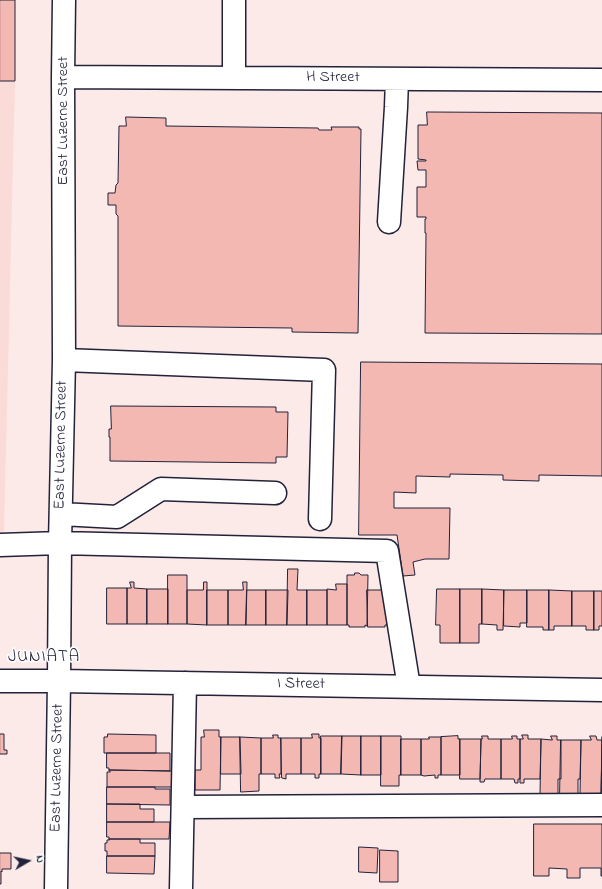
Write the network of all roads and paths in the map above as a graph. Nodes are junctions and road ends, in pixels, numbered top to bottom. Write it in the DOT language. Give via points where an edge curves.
graph roads {
  1 [pos="64,0"];
  2 [pos="234,0"];
  3 [pos="63,77"];
  4 [pos="234,78"];
  5 [pos="397,78"];
  6 [pos="602,80"];
  7 [pos="389,222"];
  8 [pos="64,360"];
  9 [pos="275,493"];
  10 [pos="61,514"];
  11 [pos="320,519"];
  12 [pos="60,543"];
  13 [pos="0,545"];
  14 [pos="0,681"];
  15 [pos="59,682"];
  16 [pos="185,683"];
  17 [pos="409,687"];
  18 [pos="602,690"];
  19 [pos="602,805"];
  20 [pos="183,807"];
  21 [pos="56,889"];
  22 [pos="181,889"];
  1 -- 3 [label="street, East Luzerne Street"];
  2 -- 4 [label="street"];
  3 -- 4 [label="street, H Street"];
  3 -- 8 [label="street, East Luzerne Street"];
  4 -- 5 [label="street, H Street"];
  5 -- 6 [label="street, H Street"];
  5 -- 7 [label="street"];
  8 -- 10 [label="street, East Luzerne Street"];
  8 -- 11 [label="street" via="324,370"];
  9 -- 10 [label="street" via="161,489 117,517"];
  10 -- 12 [label="street, East Luzerne Street"];
  12 -- 13 [label="street"];
  12 -- 15 [label="street, East Luzerne Street"];
  12 -- 17 [label="street" via="387,551"];
  14 -- 15 [label="street, I Street"];
  15 -- 16 [label="street, I Street"];
  15 -- 21 [label="street, East Luzerne Street"];
  16 -- 17 [label="street, I Street"];
  16 -- 20 [label="street"];
  17 -- 18 [label="street, I Street"];
  19 -- 20 [label="street"];
  20 -- 22 [label="street"];
}
